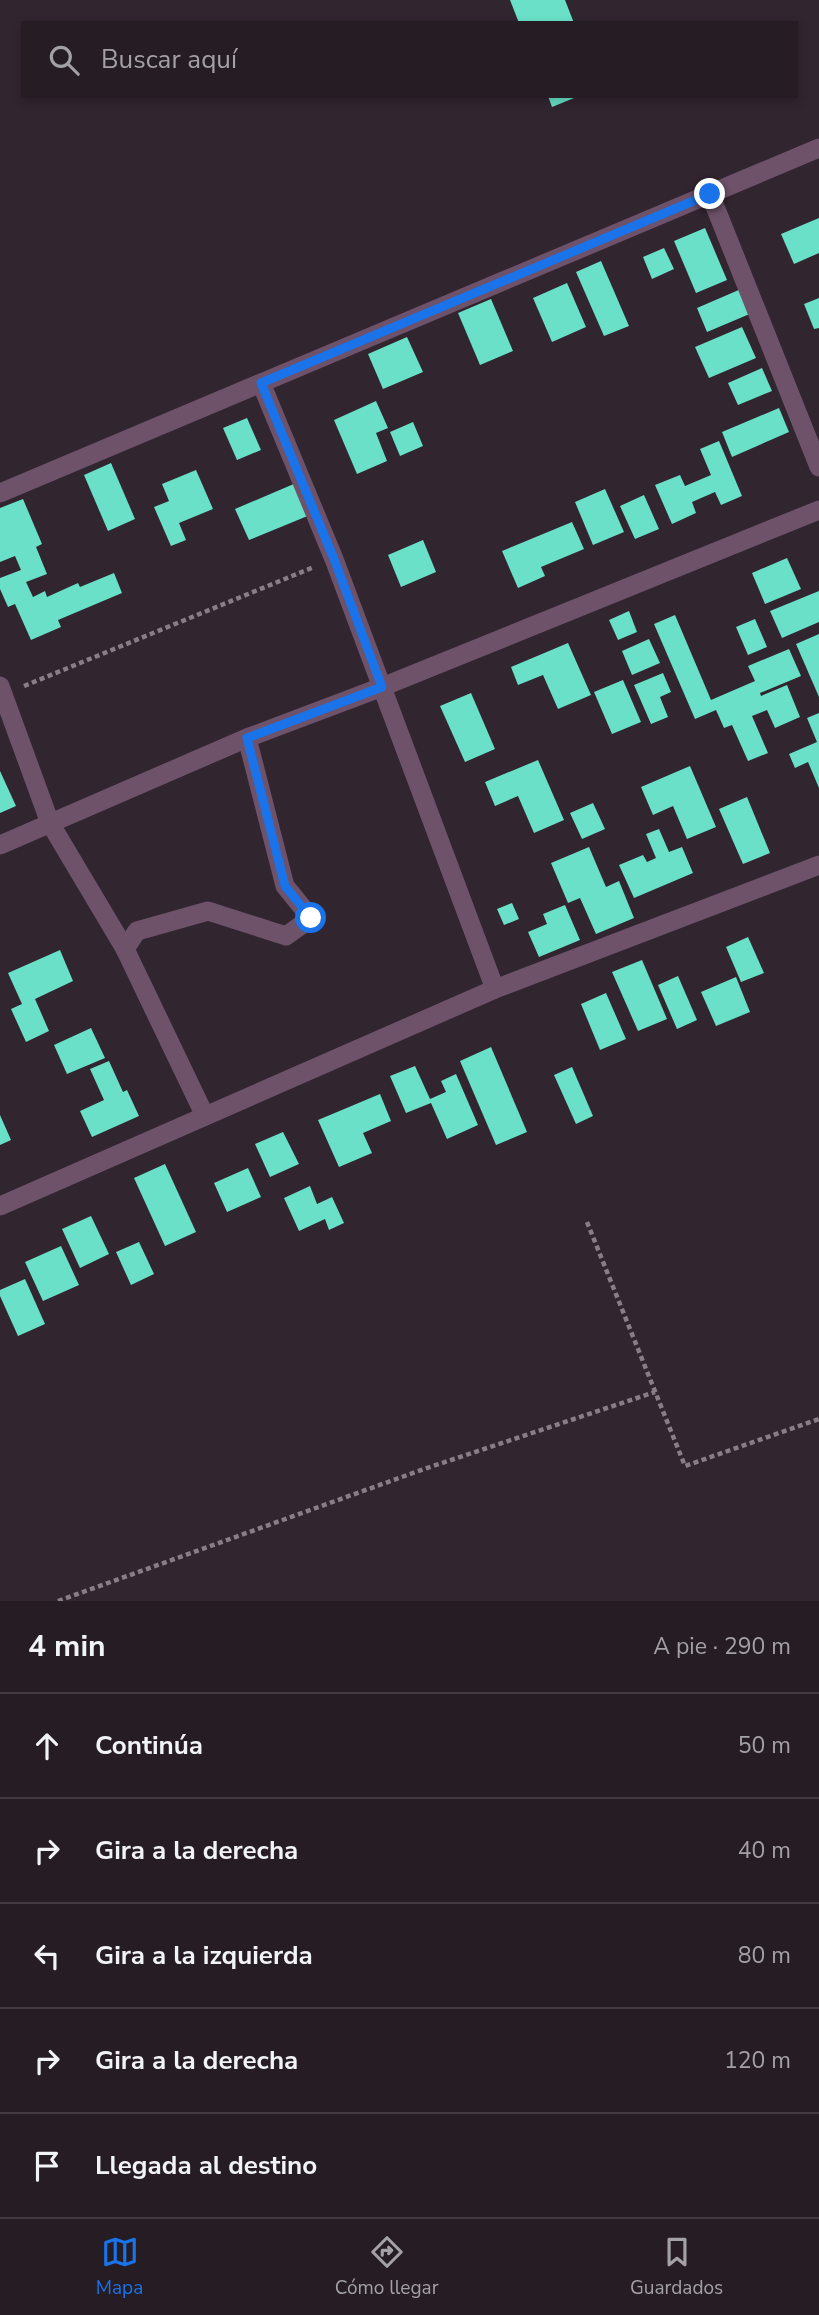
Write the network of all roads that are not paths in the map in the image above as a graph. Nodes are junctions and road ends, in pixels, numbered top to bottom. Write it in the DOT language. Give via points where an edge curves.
graph roads {
  1 [pos="819,148"];
  2 [pos="710,194"];
  3 [pos="261,383"];
  4 [pos="819,467"];
  5 [pos="0,493"];
  6 [pos="819,510"];
  7 [pos="382,687"];
  8 [pos="2,690"];
  9 [pos="247,738"];
  10 [pos="50,823"];
  11 [pos="0,845"];
  12 [pos="819,865"];
  13 [pos="125,948"];
  14 [pos="495,989"];
  15 [pos="205,1116"];
  16 [pos="0,1206"];
  1 -- 2 [label="street"];
  2 -- 3 [label="street"];
  2 -- 4 [label="street"];
  3 -- 5 [label="street"];
  3 -- 7 [label="street"];
  6 -- 7 [label="street"];
  7 -- 9 [label="street"];
  7 -- 14 [label="street"];
  8 -- 10 [label="street"];
  9 -- 10 [label="street"];
  9 -- 13 [label="street" via="285,886 311,918 286,936 208,911 138,931"];
  10 -- 11 [label="street"];
  10 -- 13 [label="street"];
  12 -- 14 [label="street"];
  13 -- 15 [label="street"];
  14 -- 15 [label="street"];
  15 -- 16 [label="street"];
}
